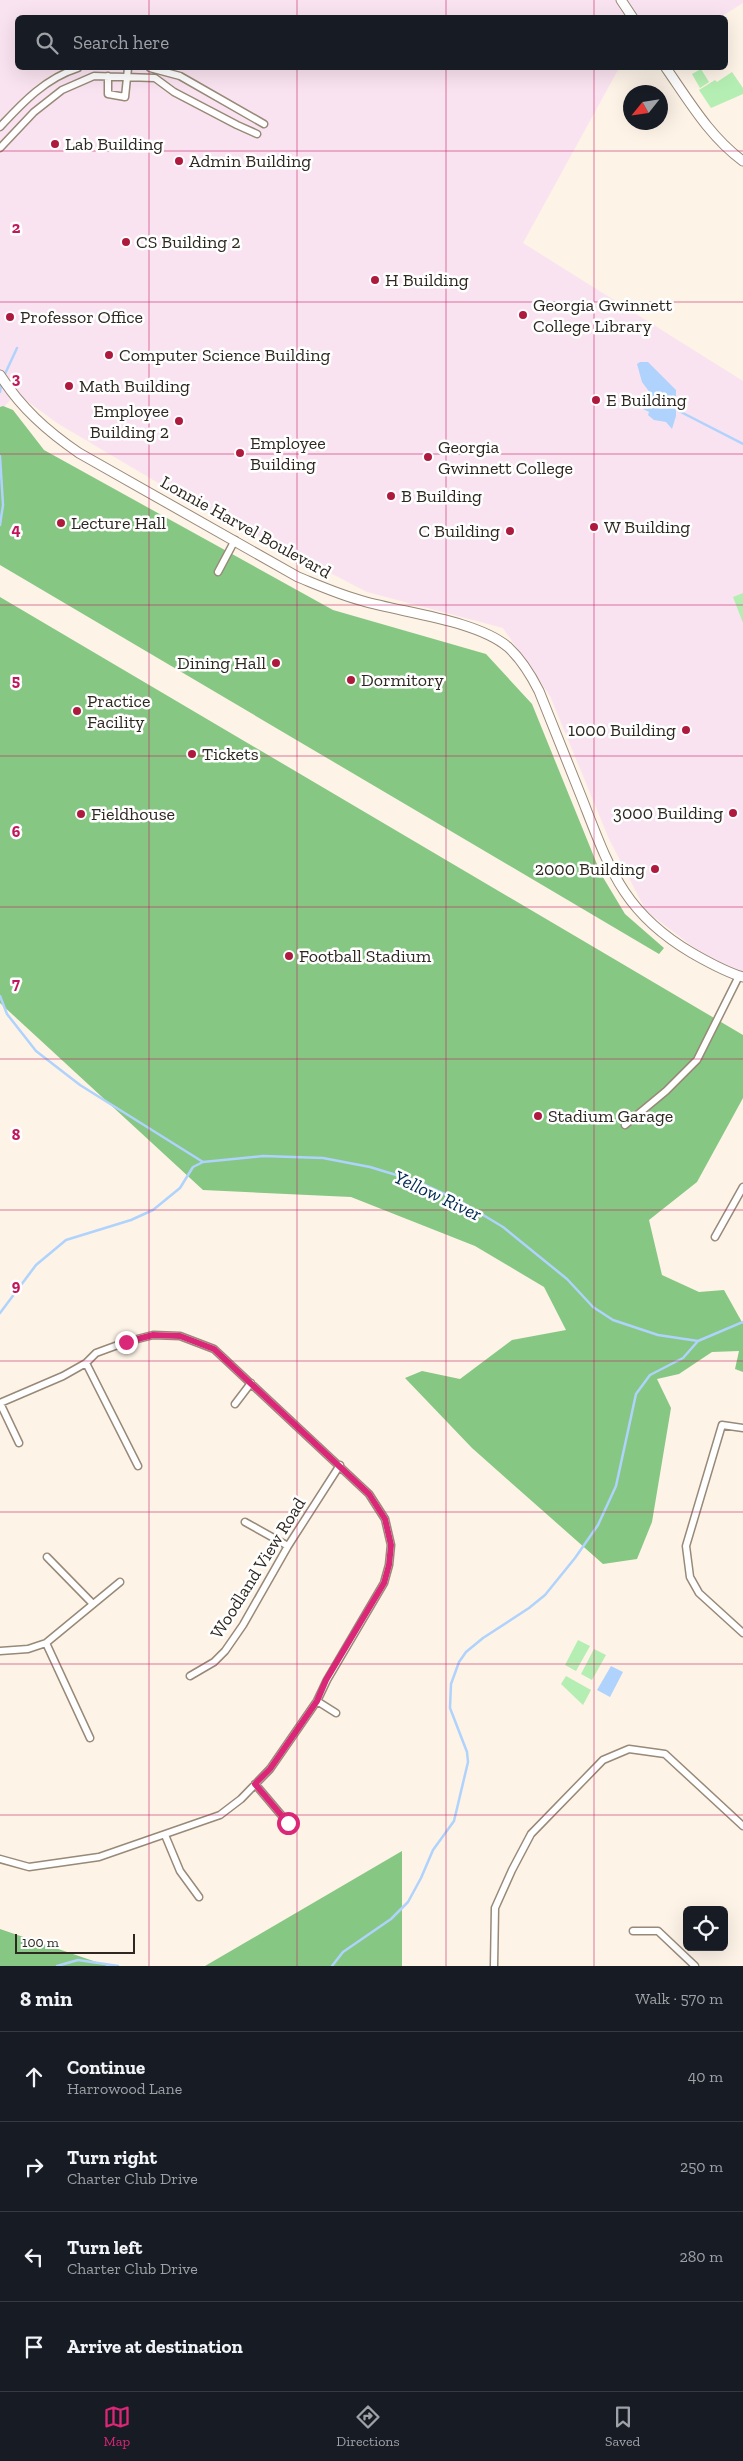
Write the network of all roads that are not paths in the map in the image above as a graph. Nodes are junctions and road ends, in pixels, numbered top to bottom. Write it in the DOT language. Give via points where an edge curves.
graph roads {
  1 [pos="621,0"];
  2 [pos="631,15"];
  3 [pos="72,70"];
  4 [pos="128,70"];
  5 [pos="158,70"];
  6 [pos="667,70"];
  7 [pos="108,76"];
  8 [pos="127,77"];
  9 [pos="264,124"];
  10 [pos="0,127"];
  11 [pos="257,134"];
  12 [pos="0,148"];
  13 [pos="743,161"];
  14 [pos="0,375"];
  15 [pos="235,540"];
  16 [pos="218,572"];
  17 [pos="741,976"];
  18 [pos="625,1125"];
  19 [pos="743,1187"];
  20 [pos="715,1237"];
  21 [pos="86,1363"];
  22 [pos="251,1383"];
  23 [pos="0,1403"];
  24 [pos="235,1404"];
  25 [pos="743,1428"];
  26 [pos="19,1443"];
  27 [pos="340,1465"];
  28 [pos="138,1466"];
  29 [pos="245,1522"];
  30 [pos="288,1546"];
  31 [pos="47,1557"];
  32 [pos="120,1582"];
  33 [pos="93,1604"];
  34 [pos="743,1633"];
  35 [pos="46,1643"];
  36 [pos="0,1651"];
  37 [pos="190,1676"];
  38 [pos="317,1701"];
  39 [pos="336,1713"];
  40 [pos="90,1738"];
  41 [pos="255,1784"];
  42 [pos="288,1823"];
  43 [pos="743,1826"];
  44 [pos="165,1835"];
  45 [pos="0,1859"];
  46 [pos="199,1897"];
  47 [pos="633,1931"];
  48 [pos="494,1966"];
  49 [pos="695,1966"];
  1 -- 2 [label="street"];
  3 -- 10 [label="street" via="32,93"];
  4 -- 8 [label="street"];
  5 -- 9 [label="street" via="180,76"];
  6 -- 13 [label="street" via="717,138"];
  7 -- 8 [label="street"];
  7 -- 8 [label="street" via="108,94 125,97"];
  7 -- 12 [label="street" via="94,76 62,90 34,112"];
  8 -- 11 [label="street" via="155,78 174,92"];
  14 -- 15 [label="street, Lonnie Harvel Boulevard" via="28,412 79,453"];
  15 -- 16 [label="street"];
  15 -- 17 [label="street, Lonnie Harvel Boulevard" via="298,577 331,591 479,630 507,646 530,673 539,691 599,842 626,896 668,939 709,963"];
  17 -- 18 [label="street" via="697,1060"];
  19 -- 20 [label="street"];
  21 -- 22 [label="street" via="96,1353 126,1342 153,1335 180,1336 214,1349"];
  21 -- 23 [label="street"];
  21 -- 28 [label="street"];
  22 -- 24 [label="street"];
  22 -- 27 [label="street"];
  23 -- 26 [label="street"];
  25 -- 34 [label="street" via="722,1425 686,1546 690,1577 699,1593"];
  27 -- 30 [label="street, Woodland View Road"];
  27 -- 38 [label="street" via="375,1502 385,1519 391,1545 384,1583 326,1680"];
  29 -- 30 [label="street"];
  30 -- 37 [label="street, Woodland View Road" via="225,1651 214,1662"];
  31 -- 33 [label="street"];
  32 -- 33 [label="street"];
  33 -- 35 [label="street"];
  35 -- 36 [label="street" via="28,1649"];
  35 -- 40 [label="street"];
  38 -- 39 [label="street"];
  38 -- 41 [label="street" via="270,1769"];
  41 -- 42 [label="street"];
  41 -- 44 [label="street" via="220,1814"];
  43 -- 48 [label="street" via="665,1754 629,1749 603,1760 531,1834 495,1908"];
  44 -- 45 [label="street" via="99,1857 64,1863 29,1867"];
  44 -- 46 [label="street" via="180,1872"];
  47 -- 49 [label="street" via="658,1931"];
}
